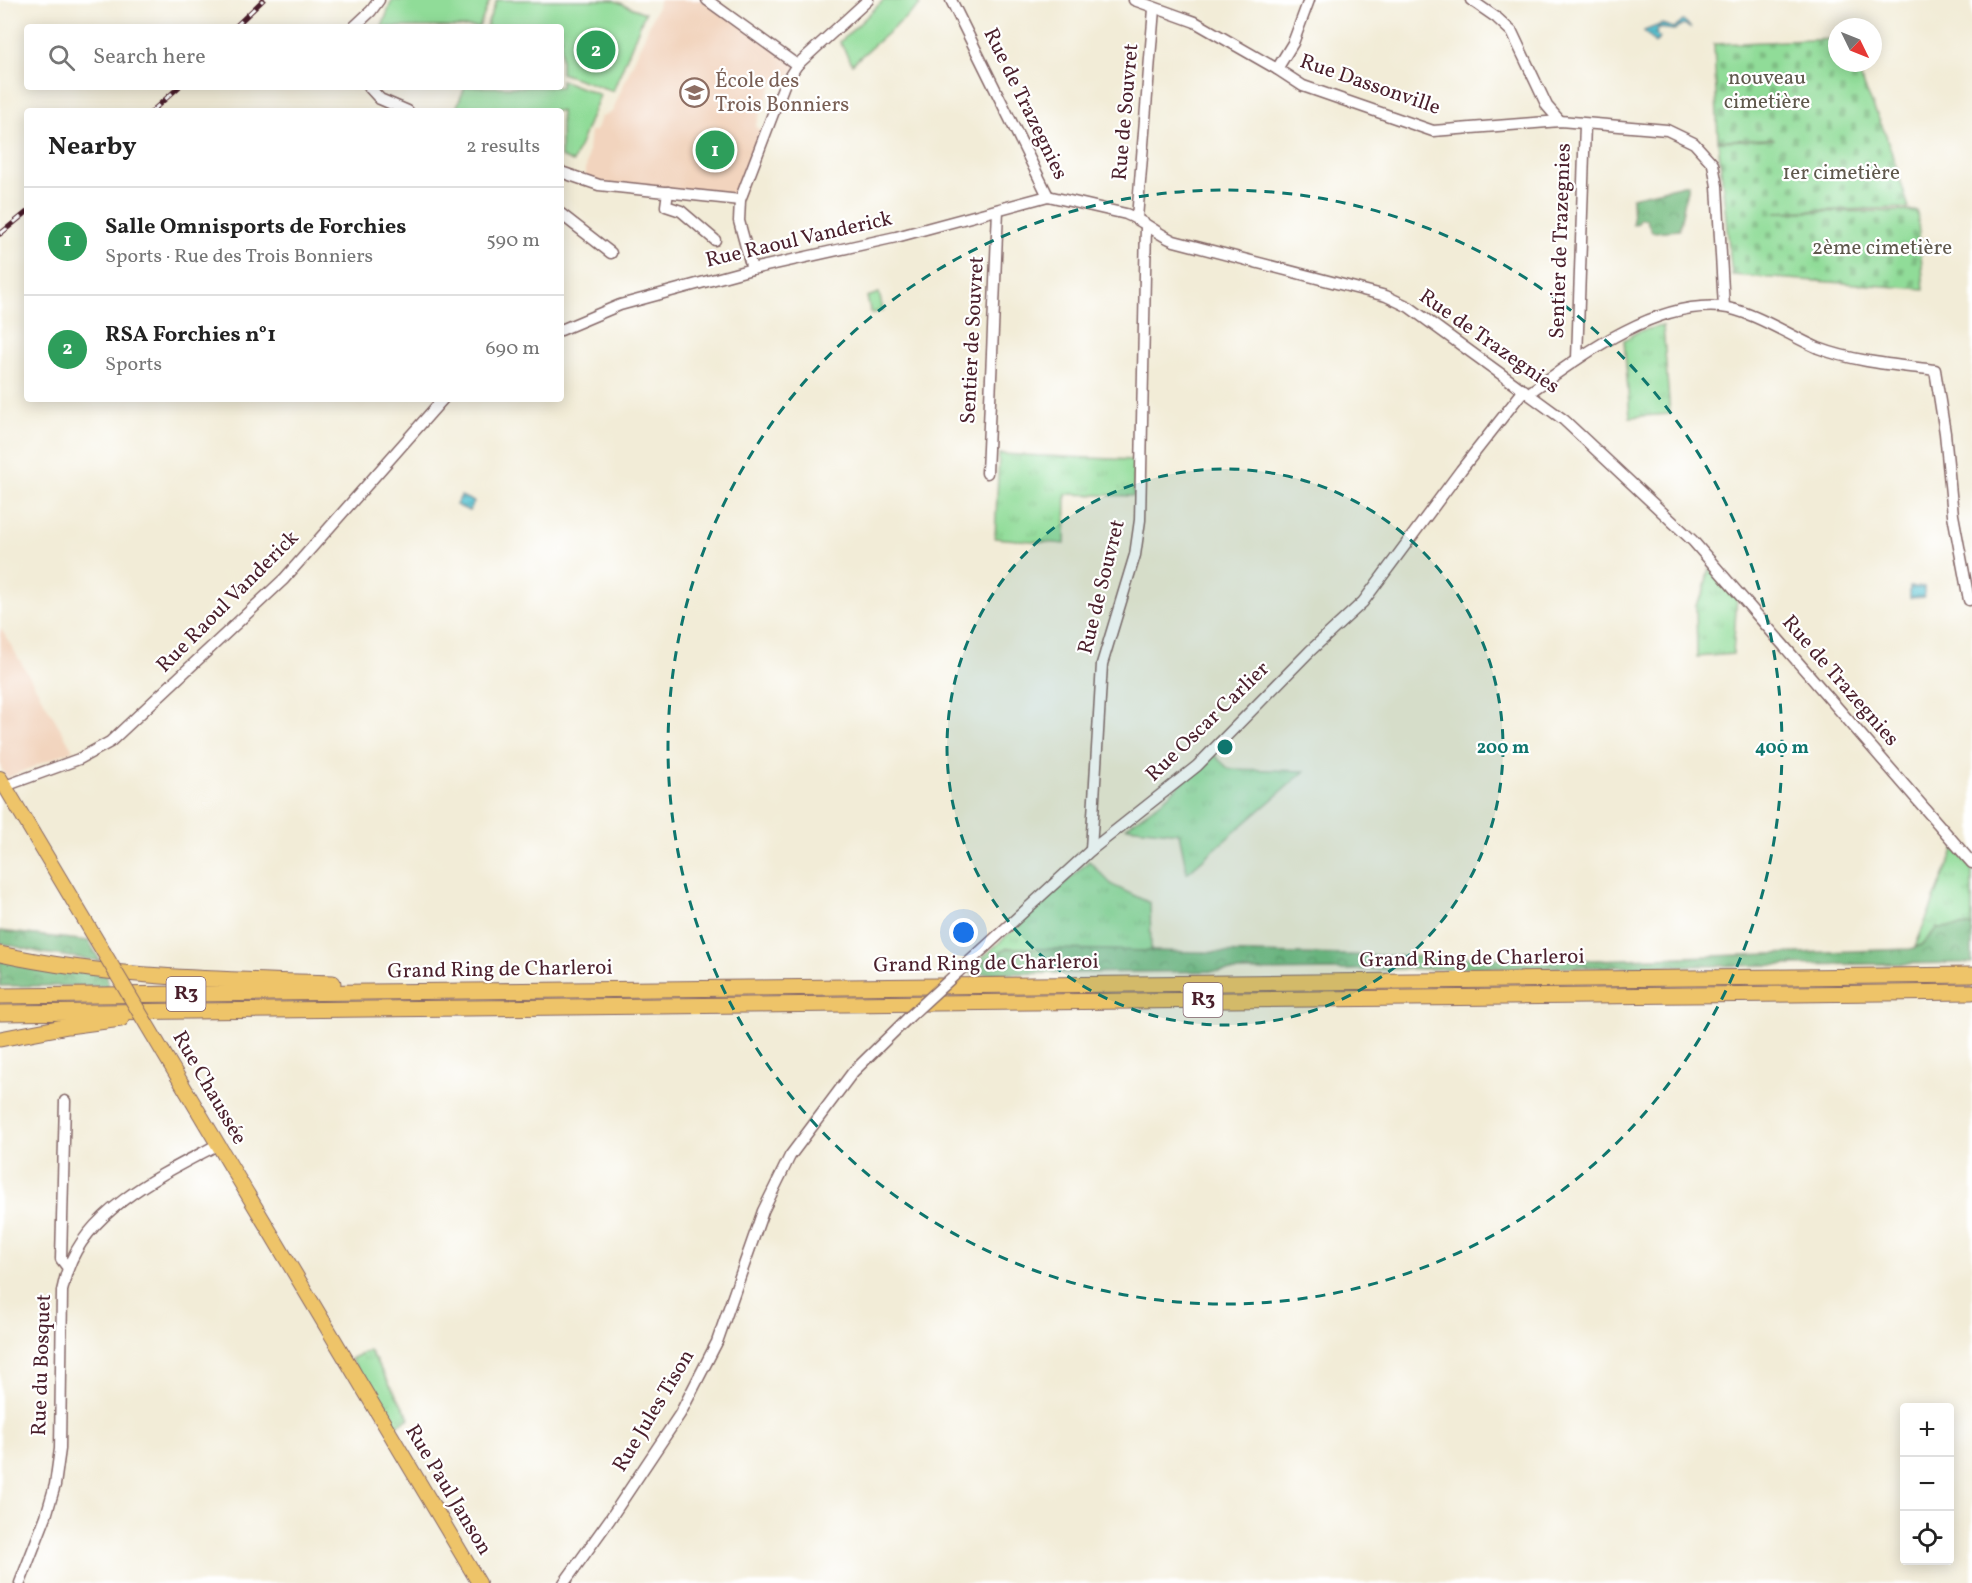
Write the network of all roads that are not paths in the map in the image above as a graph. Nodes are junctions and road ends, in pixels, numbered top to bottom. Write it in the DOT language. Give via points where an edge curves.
graph roads {
  1 [pos="379,0"];
  2 [pos="707,0"];
  3 [pos="868,0"];
  4 [pos="1134,0"];
  5 [pos="1309,0"];
  6 [pos="1471,0"];
  7 [pos="955,2"];
  8 [pos="1154,9"];
  9 [pos="357,24"];
  10 [pos="797,65"];
  11 [pos="1277,69"];
  12 [pos="372,90"];
  13 [pos="401,108"];
  14 [pos="1560,121"];
  15 [pos="1585,124"];
  16 [pos="564,173"];
  17 [pos="668,192"];
  18 [pos="1048,196"];
  19 [pos="740,200"];
  20 [pos="998,210"];
  21 [pos="564,216"];
  22 [pos="1137,218"];
  23 [pos="1146,225"];
  24 [pos="715,240"];
  25 [pos="611,253"];
  26 [pos="752,269"];
  27 [pos="1724,307"];
  28 [pos="564,329"];
  29 [pos="1577,358"];
  30 [pos="1527,391"];
  31 [pos="440,402"];
  32 [pos="987,473"];
  33 [pos="1969,600"];
  34 [pos="2,782"];
  35 [pos="1091,850"];
  36 [pos="1972,862"];
  37 [pos="0,954"];
  38 [pos="1972,975"];
  39 [pos="373,992"];
  40 [pos="1972,992"];
  41 [pos="0,996"];
  42 [pos="152,1011"];
  43 [pos="0,1013"];
  44 [pos="0,1039"];
  45 [pos="853,1072"];
  46 [pos="65,1101"];
  47 [pos="218,1145"];
  48 [pos="68,1268"];
  49 [pos="381,1419"];
  50 [pos="21,1583"];
  51 [pos="479,1583"];
  52 [pos="564,1583"];
  1 -- 9 [label="street"];
  2 -- 10 [label="street"];
  3 -- 10 [label="street"];
  4 -- 8 [label="street, Rue Dassonville"];
  5 -- 11 [label="street" via="1293,43"];
  6 -- 14 [label="street" via="1512,32 1547,106"];
  7 -- 18 [label="street, Rue de Trazegnies"];
  8 -- 11 [label="street, Rue Dassonville" via="1195,22"];
  8 -- 22 [label="street, Rue de Souvret"];
  10 -- 19 [label="street" via="784,85"];
  11 -- 14 [label="street, Rue Dassonville" via="1303,86 1433,131"];
  12 -- 13 [label="street" via="380,99"];
  14 -- 15 [label="street, Rue Dassonville"];
  15 -- 27 [label="street, Rue Dassonville" via="1667,130 1694,143 1713,164"];
  15 -- 29 [label="street, Sentier de Trazegnies"];
  16 -- 17 [label="street" via="599,185"];
  17 -- 19 [label="street"];
  17 -- 24 [label="street" via="666,206 681,212"];
  18 -- 20 [label="street, Rue Raoul Vanderick"];
  18 -- 22 [label="street, Rue de Trazegnies"];
  19 -- 26 [label="street" via="740,221"];
  20 -- 26 [label="street, Rue Raoul Vanderick"];
  20 -- 32 [label="street, Sentier de Souvret"];
  21 -- 25 [label="street"];
  22 -- 23 [label="street, Rue de Trazegnies"];
  23 -- 30 [label="street, Rue de Trazegnies" via="1174,241 1386,296 1409,307"];
  23 -- 35 [label="street, Rue de Souvret" via="1140,520 1135,555 1102,664"];
  26 -- 28 [label="street, Rue Raoul Vanderick" via="620,305"];
  27 -- 29 [label="street, Rue Oscar Carlier" via="1681,311 1638,323"];
  27 -- 33 [label="street" via="1820,348 1873,362 1935,370 1953,515"];
  29 -- 30 [label="street, Rue Oscar Carlier"];
  30 -- 35 [label="street, Rue Oscar Carlier" via="1461,470 1363,602 1197,766"];
  30 -- 36 [label="street, Rue de Trazegnies" via="1584,437 1693,541"];
  31 -- 34 [label="street, Rue Raoul Vanderick" via="284,579 110,742 79,759"];
  34 -- 47 [label="main road, Rue Chaussée, bridge"];
  35 -- 45 [label="street, Rue Oscar Carlier, bridge"];
  37 -- 39 [label="highway" via="143,974 353,984"];
  38 -- 39 [label="highway, Grand Ring de Charleroi / R3"];
  39 -- 41 [label="highway, Grand Ring de Charleroi / R3"];
  40 -- 42 [label="highway, Grand Ring de Charleroi / R3"];
  42 -- 43 [label="highway, Grand Ring de Charleroi / R3"];
  42 -- 44 [label="highway" via="116,1021"];
  45 -- 52 [label="street, Rue Jules Tison" via="790,1156 763,1211 717,1342 680,1414"];
  46 -- 48 [label="street" via="61,1259"];
  47 -- 48 [label="street, Rue du Bosquet" via="109,1211 80,1245"];
  47 -- 49 [label="main road, Rue Chaussée"];
  48 -- 50 [label="street, Rue du Bosquet" via="62,1291 60,1449 55,1485"];
  49 -- 51 [label="main road, Rue Paul Janson"];
}
